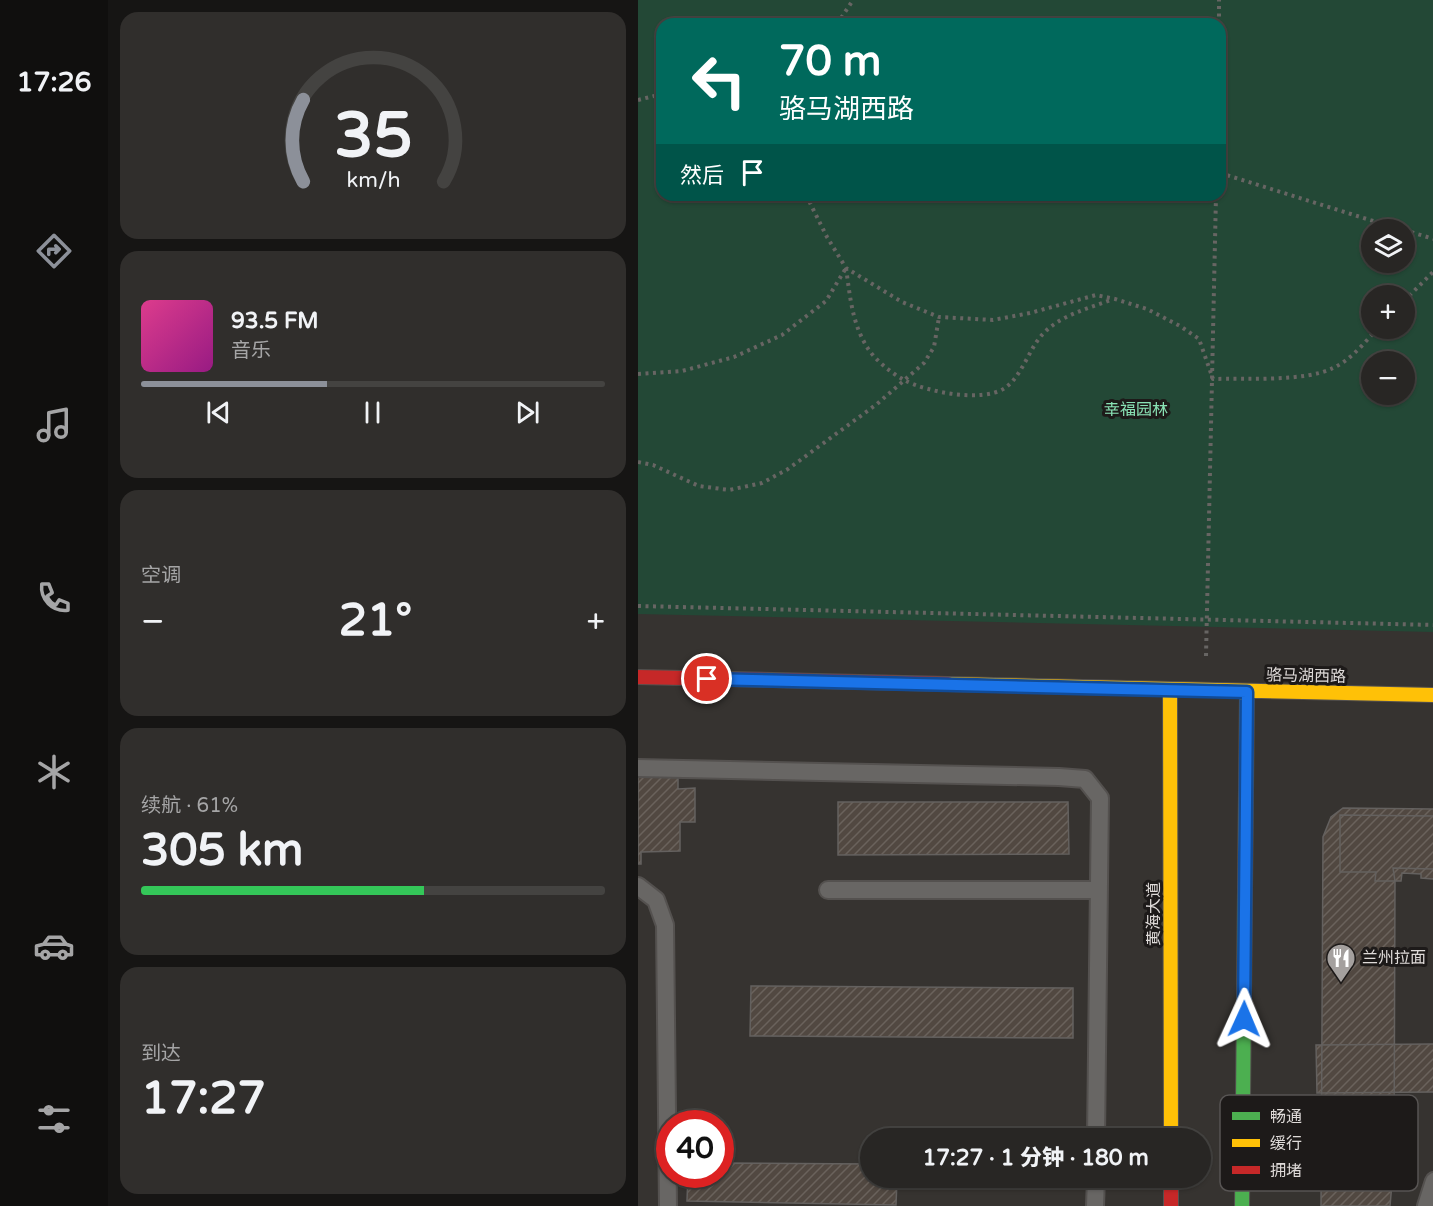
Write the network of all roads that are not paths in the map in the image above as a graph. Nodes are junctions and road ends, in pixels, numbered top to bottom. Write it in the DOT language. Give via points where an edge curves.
graph roads {
  1 [pos="638,677"];
  2 [pos="1170,690"];
  3 [pos="1247,692"];
  4 [pos="1433,695"];
  5 [pos="638,768"];
  6 [pos="638,886"];
  7 [pos="828,890"];
  8 [pos="1099,890"];
  9 [pos="1243,1095"];
  10 [pos="1096,1128"];
  11 [pos="1171,1128"];
  12 [pos="1433,1181"];
  13 [pos="1096,1188"];
  14 [pos="1171,1188"];
  15 [pos="1242,1191"];
  16 [pos="668,1206"];
  17 [pos="1095,1206"];
  18 [pos="1171,1206"];
  19 [pos="1242,1206"];
  20 [pos="1426,1206"];
  1 -- 2 [label="street, 骆马湖西路"];
  2 -- 3 [label="street, 骆马湖西路"];
  2 -- 11 [label="street, 黄海大道"];
  3 -- 4 [label="street, 骆马湖西路"];
  3 -- 9 [label="street"];
  5 -- 8 [label="lane" via="1085,779 1100,798"];
  6 -- 16 [label="lane" via="656,900 665,925"];
  7 -- 8 [label="lane"];
  8 -- 10 [label="lane"];
  12 -- 20 [label="lane"];
  13 -- 17 [label="lane"];
  14 -- 18 [label="street"];
  15 -- 19 [label="street"];
}
